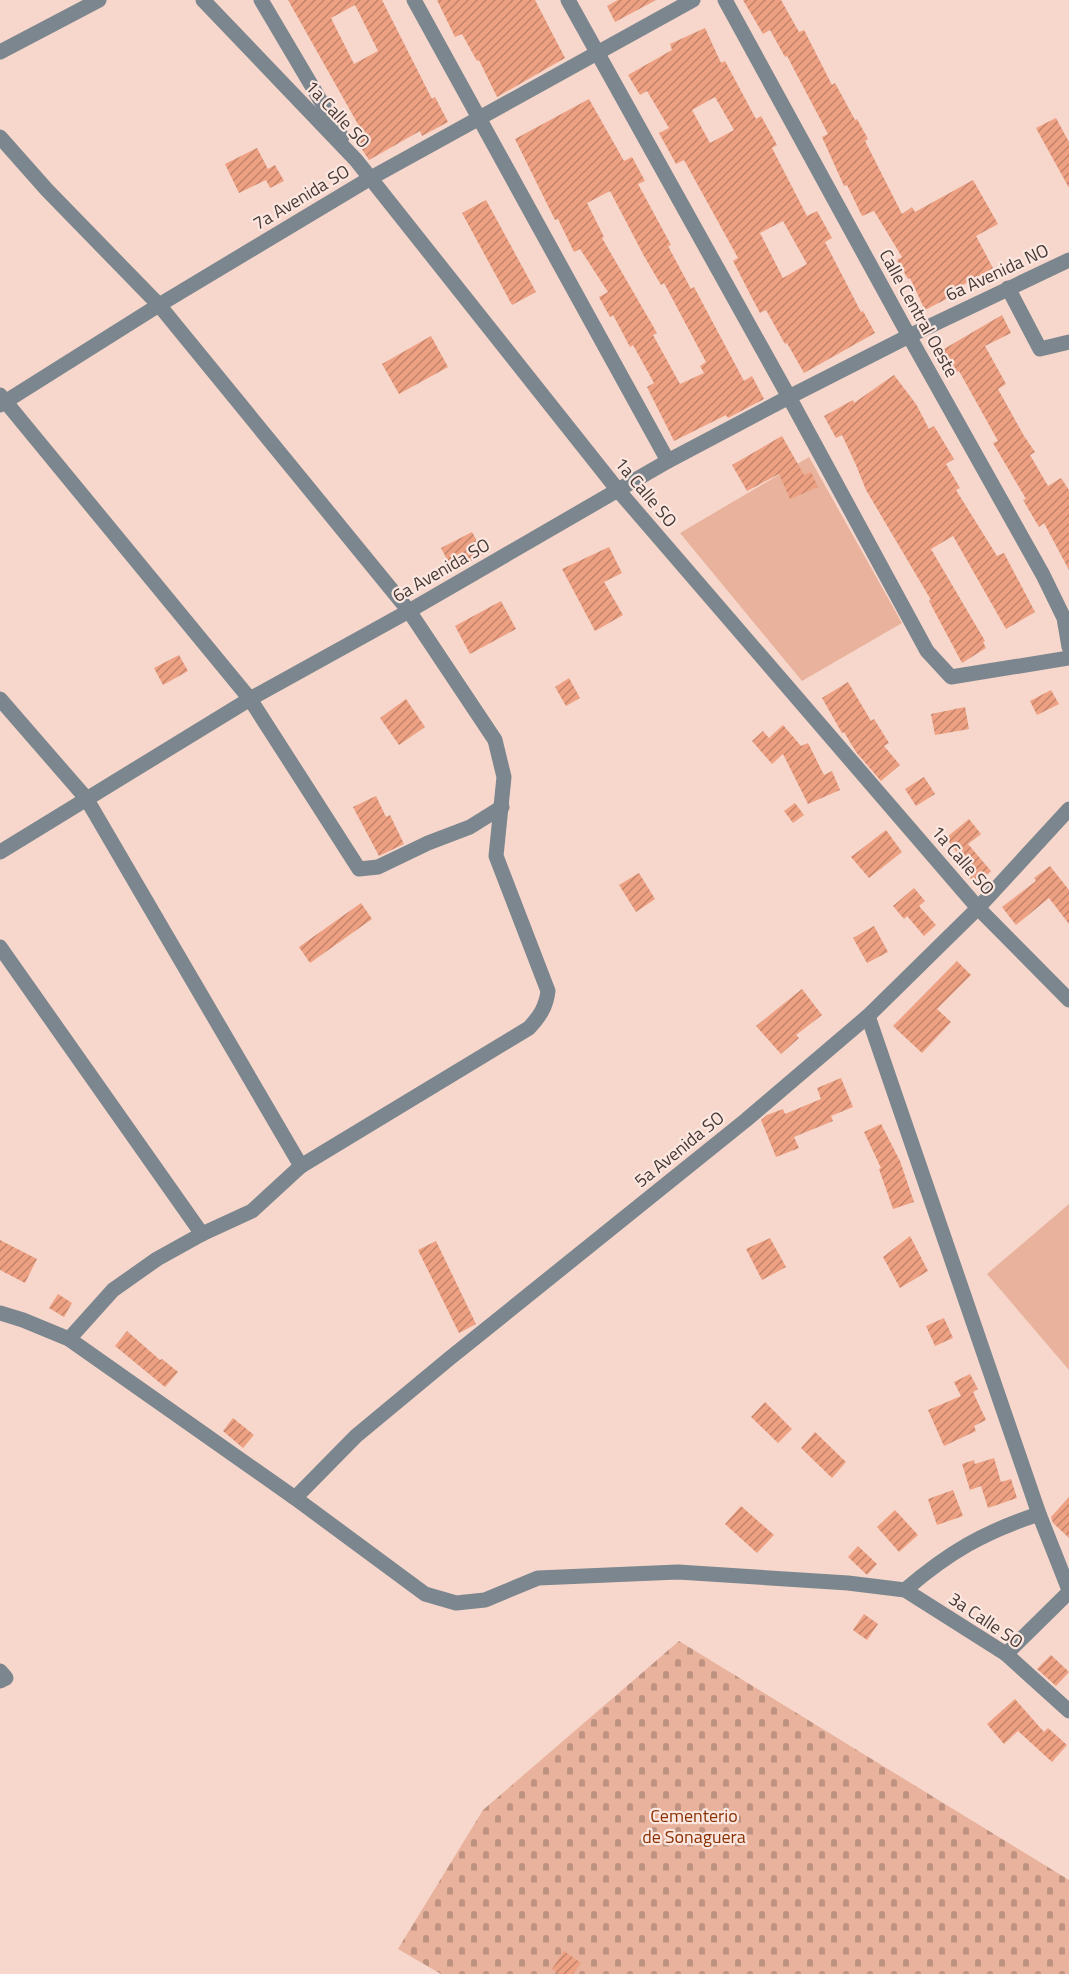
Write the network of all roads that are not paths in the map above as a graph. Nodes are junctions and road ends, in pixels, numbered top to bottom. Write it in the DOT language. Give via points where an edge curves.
graph roads {
  1 [pos="99,0"];
  2 [pos="203,0"];
  3 [pos="261,0"];
  4 [pos="414,0"];
  5 [pos="568,0"];
  6 [pos="693,0"];
  7 [pos="725,0"];
  8 [pos="0,52"];
  9 [pos="597,53"];
  10 [pos="479,118"];
  11 [pos="0,137"];
  12 [pos="356,160"];
  13 [pos="369,178"];
  14 [pos="1069,260"];
  15 [pos="1008,288"];
  16 [pos="159,305"];
  17 [pos="909,336"];
  18 [pos="1069,342"];
  19 [pos="789,397"];
  20 [pos="2,400"];
  21 [pos="668,461"];
  22 [pos="617,489"];
  23 [pos="409,611"];
  24 [pos="1069,647"];
  25 [pos="1069,658"];
  26 [pos="0,699"];
  27 [pos="250,699"];
  28 [pos="86,798"];
  29 [pos="502,807"];
  30 [pos="1069,809"];
  31 [pos="0,852"];
  32 [pos="978,908"];
  33 [pos="0,947"];
  34 [pos="1069,1000"];
  35 [pos="868,1016"];
  36 [pos="301,1166"];
  37 [pos="202,1234"];
  38 [pos="0,1313"];
  39 [pos="69,1339"];
  40 [pos="295,1498"];
  41 [pos="1039,1514"];
  42 [pos="905,1590"];
  43 [pos="1069,1591"];
  44 [pos="1006,1654"];
  45 [pos="0,1671"];
  46 [pos="0,1681"];
  47 [pos="1069,1712"];
  1 -- 8 [label="street"];
  2 -- 12 [label="street, 1a Calle SO"];
  3 -- 12 [label="street"];
  4 -- 10 [label="street"];
  5 -- 9 [label="street"];
  6 -- 9 [label="street, 7a Avenida SO"];
  7 -- 17 [label="street, Calle Central Oeste"];
  9 -- 10 [label="street, 7a Avenida SO"];
  9 -- 19 [label="street"];
  10 -- 13 [label="street, 7a Avenida SO"];
  10 -- 21 [label="street"];
  11 -- 16 [label="street"];
  12 -- 13 [label="street, 1a Calle SO"];
  13 -- 16 [label="street, 7a Avenida SO"];
  13 -- 22 [label="street, 1a Calle SO"];
  14 -- 15 [label="street, 6a Avenida NO"];
  15 -- 17 [label="street, 6a Avenida NO"];
  15 -- 18 [label="street" via="1040,349"];
  16 -- 20 [label="street, 7a Avenida SO"];
  16 -- 23 [label="street"];
  17 -- 19 [label="street, 6a Avenida SO"];
  17 -- 24 [label="street, Calle Central Oeste" via="1043,575 1064,618"];
  19 -- 21 [label="street, 6a Avenida SO"];
  19 -- 25 [label="street" via="927,651 951,677"];
  20 -- 27 [label="street"];
  21 -- 22 [label="street, 6a Avenida SO"];
  22 -- 23 [label="street, 6a Avenida SO"];
  22 -- 32 [label="street, 1a Calle SO"];
  23 -- 27 [label="street, 6a Avenida SO"];
  23 -- 29 [label="street" via="495,740 504,777"];
  26 -- 28 [label="street"];
  27 -- 28 [label="street, 6a Avenida SO"];
  27 -- 29 [label="street" via="359,869 378,867 470,827"];
  28 -- 31 [label="street, 6a Avenida SO"];
  28 -- 36 [label="street"];
  29 -- 36 [label="street" via="496,856 548,991 540,1016 530,1028"];
  30 -- 32 [label="street, 5a Avenida SO"];
  32 -- 34 [label="street, 1a Calle SO"];
  32 -- 35 [label="street, 5a Avenida SO"];
  33 -- 37 [label="street"];
  35 -- 40 [label="street, 5a Avenida SO" via="746,1120 356,1436"];
  35 -- 41 [label="street"];
  36 -- 37 [label="street" via="252,1211"];
  37 -- 39 [label="street" via="112,1290"];
  38 -- 39 [label="street"];
  39 -- 40 [label="street"];
  40 -- 42 [label="street" via="425,1594 456,1603 485,1600 538,1578 678,1572"];
  41 -- 42 [label="street" via="967,1543"];
  41 -- 43 [label="street"];
  42 -- 44 [label="street, 3a Calle SO"];
  43 -- 44 [label="street"];
  44 -- 47 [label="street, 3a Calle SO"];
  45 -- 46 [label="street" via="6,1678"];
}
